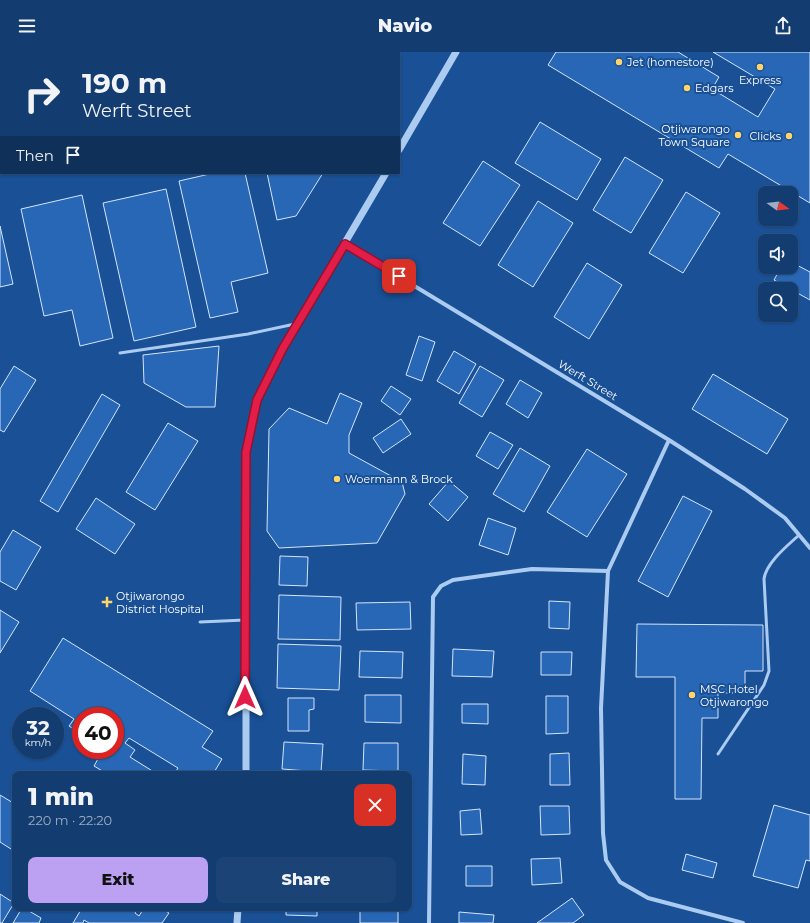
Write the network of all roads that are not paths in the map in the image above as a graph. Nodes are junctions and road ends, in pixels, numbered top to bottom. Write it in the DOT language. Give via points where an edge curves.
graph roads {
  1 [pos="453,53"];
  2 [pos="400,148"];
  3 [pos="385,174"];
  4 [pos="345,244"];
  5 [pos="297,324"];
  6 [pos="120,353"];
  7 [pos="669,440"];
  8 [pos="799,535"];
  9 [pos="810,548"];
  10 [pos="608,571"];
  11 [pos="245,620"];
  12 [pos="200,622"];
  13 [pos="718,754"];
  14 [pos="246,771"];
  15 [pos="238,911"];
  16 [pos="237,923"];
  17 [pos="429,923"];
  18 [pos="743,923"];
  1 -- 2 [label="street"];
  3 -- 4 [label="street"];
  4 -- 5 [label="street"];
  4 -- 7 [label="street, Werft Street"];
  5 -- 6 [label="lane"];
  5 -- 11 [label="street" via="257,400 246,452"];
  7 -- 8 [label="street, Werft Street" via="785,518"];
  7 -- 10 [label="street"];
  8 -- 9 [label="street, Werft Street"];
  8 -- 13 [label="lane" via="765,572 769,671 764,685"];
  10 -- 17 [label="street" via="532,569 453,580 441,586 434,596"];
  10 -- 18 [label="street" via="601,708 603,832 606,860 620,882 648,898"];
  11 -- 12 [label="lane"];
  11 -- 14 [label="street"];
  15 -- 16 [label="street"];
}
